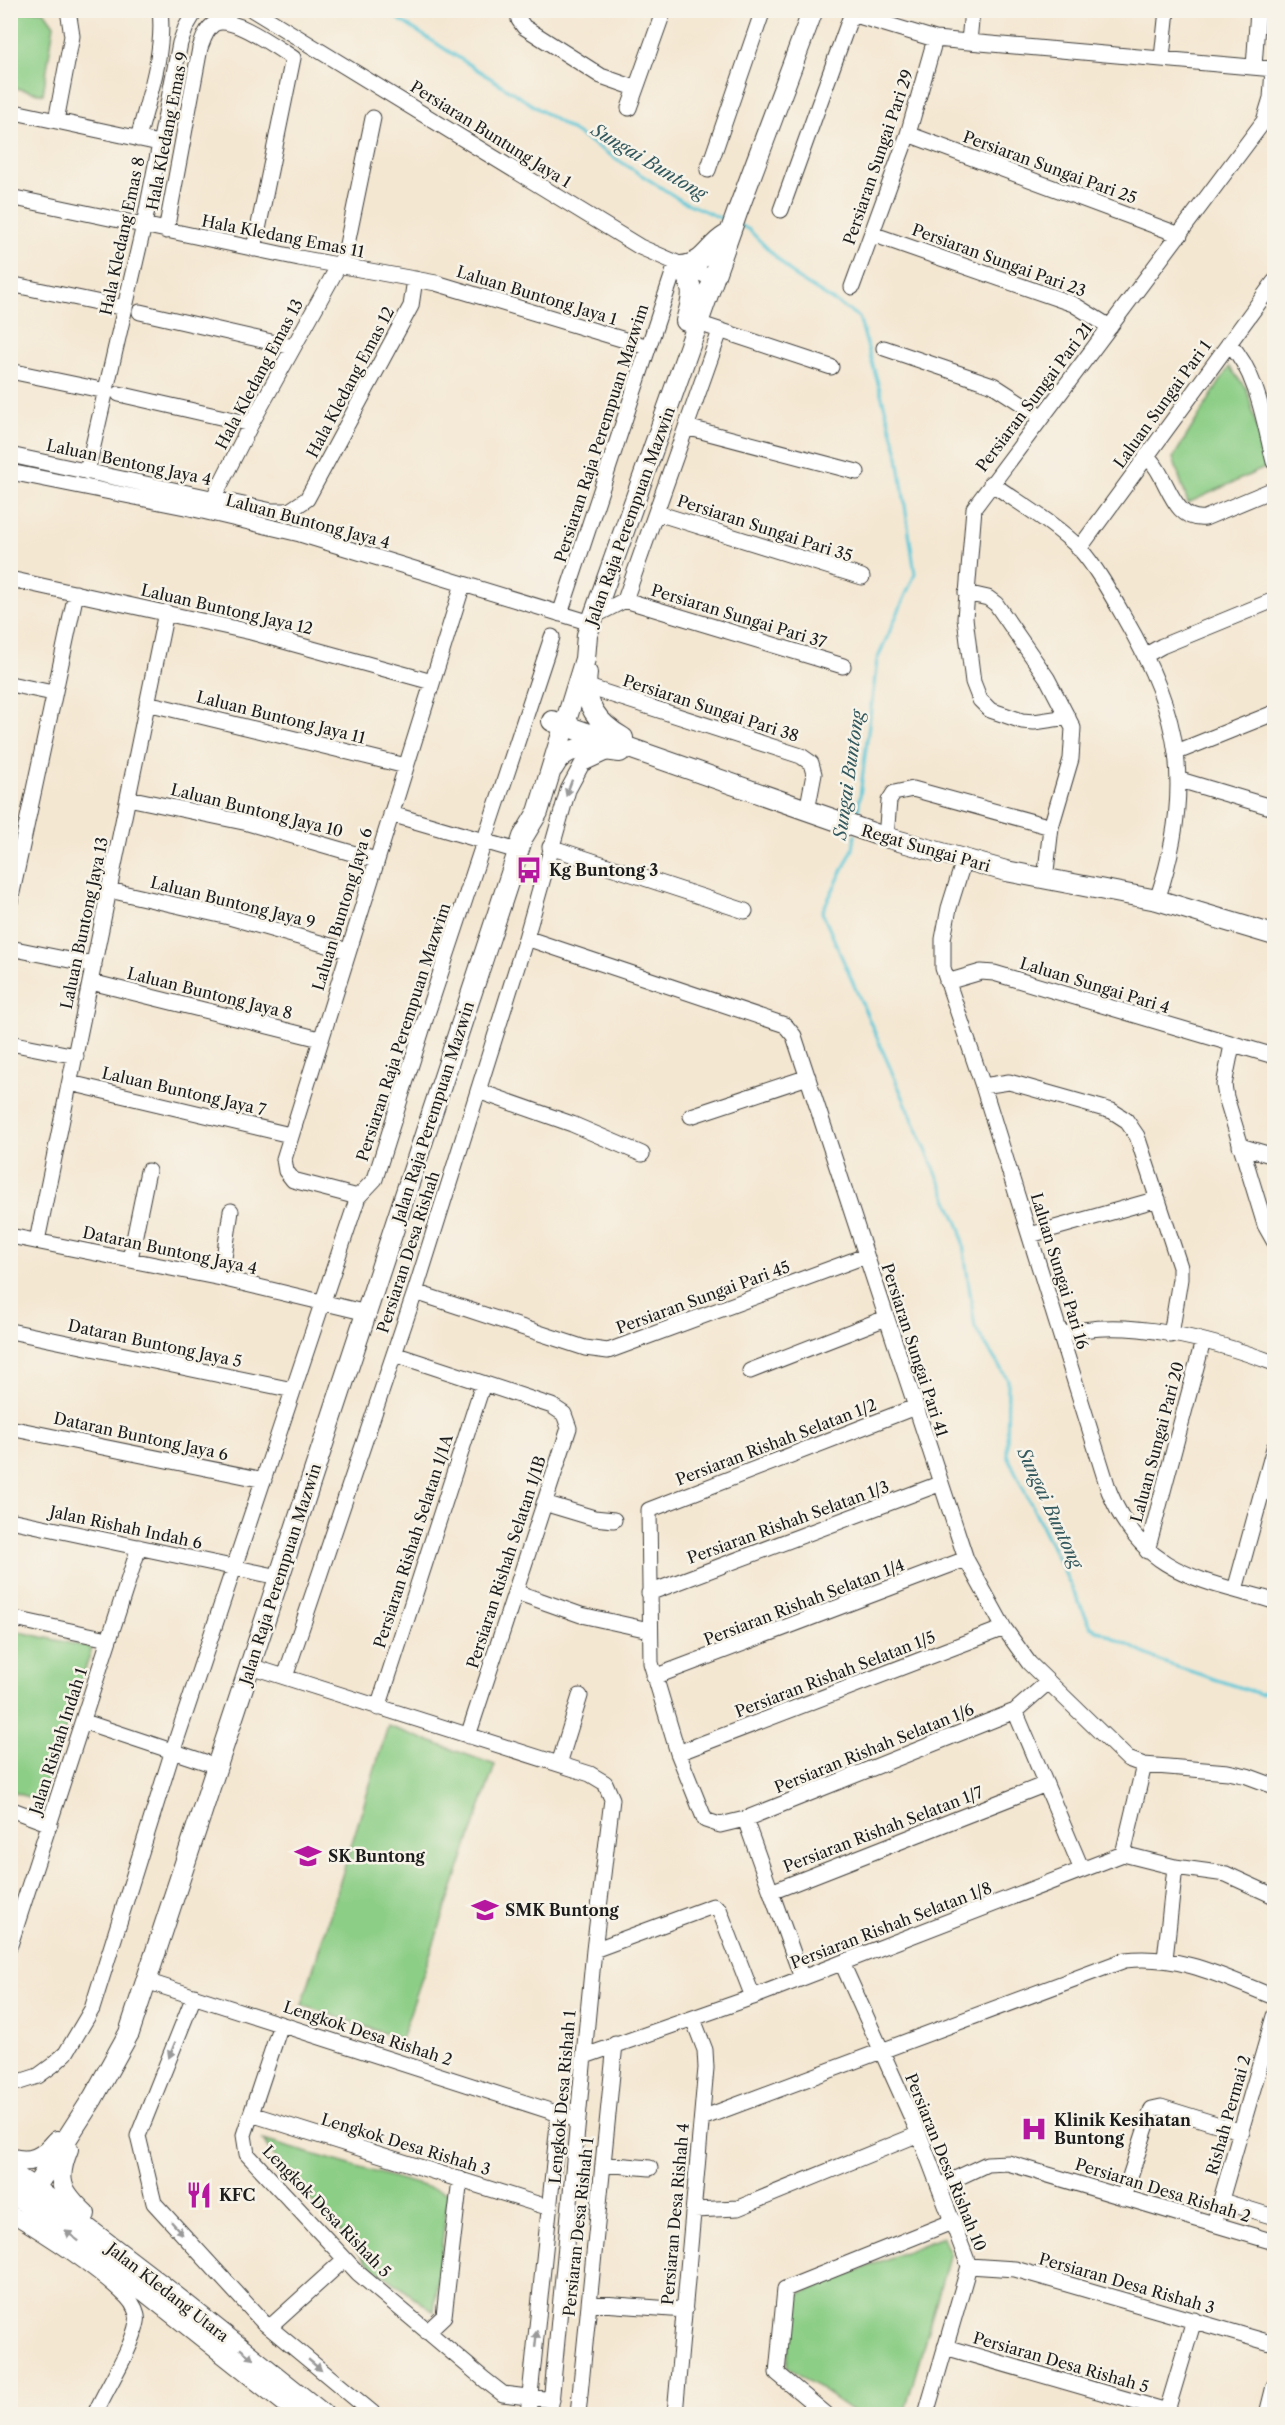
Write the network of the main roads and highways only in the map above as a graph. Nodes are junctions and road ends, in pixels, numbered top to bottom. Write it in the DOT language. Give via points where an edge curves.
graph roads {
  1 [pos="813,10"];
  2 [pos="733,226"];
  3 [pos="670,402"];
  4 [pos="590,631"];
  5 [pos="558,723"];
  6 [pos="640,751"];
  7 [pos="547,780"];
  8 [pos="520,844"];
  9 [pos="1275,935"];
  10 [pos="93,2098"];
  11 [pos="10,2158"];
  12 [pos="10,2173"];
  13 [pos="21,2199"];
  14 [pos="160,2284"];
  15 [pos="300,2415"];
  16 [pos="323,2415"];
  1 -- 2 [label="main road, Jalan Raja Perempuan Mazwin"];
  2 -- 3 [label="main road, Jalan Raja Perempuan Mazwin"];
  2 -- 3 [label="main road" via="697,262 679,265 693,287 693,295 675,362"];
  3 -- 4 [label="main road, Jalan Raja Perempuan Mazwin"];
  4 -- 5 [label="main road" via="574,654"];
  4 -- 6 [label="main road" via="585,686 592,712 602,724"];
  5 -- 6 [label="main road, Regat Sungai Pari"];
  5 -- 7 [label="main road, Jalan Raja Perempuan Mazwin"];
  5 -- 8 [label="main road" via="525,809"];
  6 -- 7 [label="main road" via="575,748 556,761"];
  6 -- 9 [label="main road, Regat Sungai Pari" via="836,821 964,860 1045,880 1157,900"];
  7 -- 8 [label="main road, Jalan Raja Perempuan Mazwin" via="538,812"];
  8 -- 10 [label="main road, Jalan Raja Perempuan Mazwin" via="129,2033"];
  10 -- 11 [label="main road" via="40,2158 27,2162"];
  10 -- 13 [label="main road, Jalan Raja Perempuan Mazwin"];
  10 -- 14 [label="main road" via="61,2169 61,2184 68,2198"];
  12 -- 13 [label="main road, Jalan Kledang Utara"];
  13 -- 14 [label="main road, Jalan Kledang Utara"];
  15 -- 13 [label="main road, Jalan Kledang Utara, one-way"];
  14 -- 16 [label="main road, Jalan Kledang Utara, one-way"];
}
